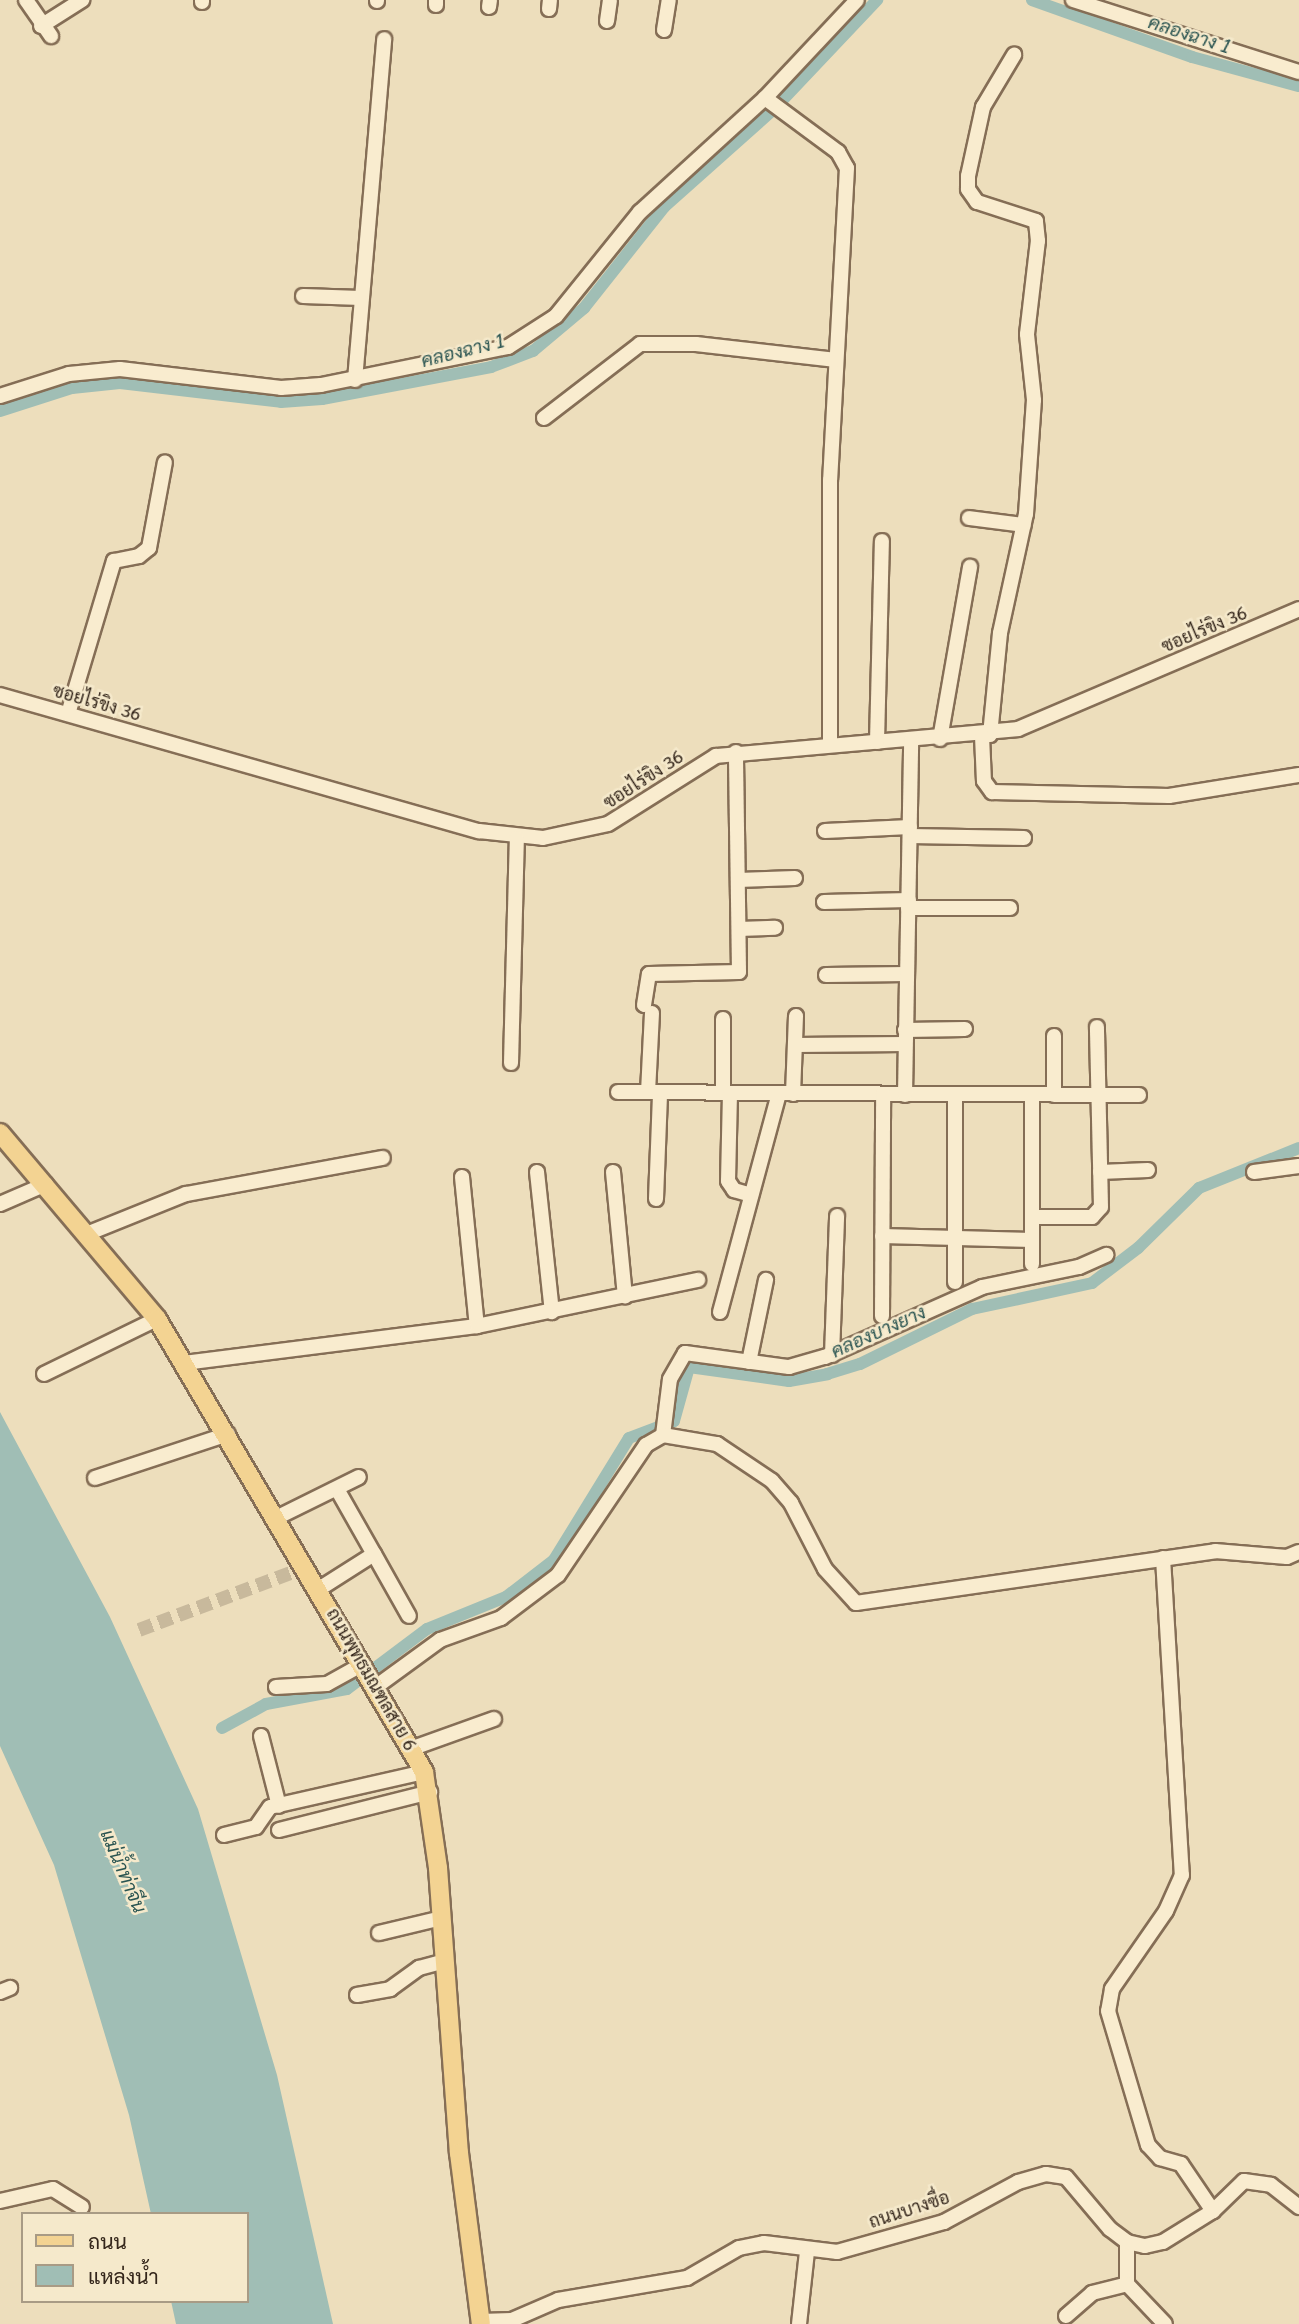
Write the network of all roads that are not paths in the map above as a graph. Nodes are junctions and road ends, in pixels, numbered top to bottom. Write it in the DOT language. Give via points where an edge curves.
graph roads {
  1 [pos="26,0"];
  2 [pos="82,0"];
  3 [pos="610,0"];
  4 [pos="669,0"];
  5 [pos="857,0"];
  6 [pos="1073,0"];
  7 [pos="607,21"];
  8 [pos="664,30"];
  9 [pos="384,39"];
  10 [pos="1014,55"];
  11 [pos="1299,72"];
  12 [pos="768,100"];
  13 [pos="303,296"];
  14 [pos="361,298"];
  15 [pos="836,360"];
  16 [pos="355,380"];
  17 [pos="0,396"];
  18 [pos="544,418"];
  19 [pos="165,462"];
  20 [pos="970,518"];
  21 [pos="1024,525"];
  22 [pos="882,541"];
  23 [pos="970,567"];
  24 [pos="1299,610"];
  25 [pos="0,695"];
  26 [pos="68,714"];
  27 [pos="986,736"];
  28 [pos="940,739"];
  29 [pos="911,740"];
  30 [pos="877,742"];
  31 [pos="830,745"];
  32 [pos="736,752"];
  33 [pos="1299,775"];
  34 [pos="825,831"];
  35 [pos="910,832"];
  36 [pos="517,838"];
  37 [pos="1024,838"];
  38 [pos="795,878"];
  39 [pos="738,880"];
  40 [pos="824,902"];
  41 [pos="908,904"];
  42 [pos="1010,908"];
  43 [pos="775,928"];
  44 [pos="739,929"];
  45 [pos="907,974"];
  46 [pos="826,975"];
  47 [pos="796,1016"];
  48 [pos="723,1019"];
  49 [pos="1097,1027"];
  50 [pos="965,1029"];
  51 [pos="905,1037"];
  52 [pos="1054,1037"];
  53 [pos="795,1045"];
  54 [pos="512,1063"];
  55 [pos="618,1092"];
  56 [pos="654,1092"];
  57 [pos="726,1093"];
  58 [pos="786,1094"];
  59 [pos="883,1095"];
  60 [pos="905,1095"];
  61 [pos="955,1095"];
  62 [pos="1032,1095"];
  63 [pos="1054,1095"];
  64 [pos="1098,1095"];
  65 [pos="1139,1096"];
  66 [pos="0,1133"];
  67 [pos="383,1158"];
  68 [pos="1299,1166"];
  69 [pos="1148,1170"];
  70 [pos="537,1172"];
  71 [pos="613,1172"];
  72 [pos="1100,1172"];
  73 [pos="1254,1172"];
  74 [pos="462,1177"];
  75 [pos="46,1184"];
  76 [pos="751,1195"];
  77 [pos="656,1199"];
  78 [pos="0,1204"];
  79 [pos="837,1216"];
  80 [pos="1032,1217"];
  81 [pos="89,1233"];
  82 [pos="882,1236"];
  83 [pos="955,1236"];
  84 [pos="1032,1240"];
  85 [pos="1106,1255"];
  86 [pos="1032,1264"];
  87 [pos="698,1280"];
  88 [pos="766,1280"];
  89 [pos="955,1282"];
  90 [pos="625,1297"];
  91 [pos="552,1312"];
  92 [pos="720,1312"];
  93 [pos="882,1315"];
  94 [pos="157,1319"];
  95 [pos="477,1326"];
  96 [pos="832,1355"];
  97 [pos="749,1362"];
  98 [pos="184,1363"];
  99 [pos="44,1374"];
  100 [pos="663,1432"];
  101 [pos="228,1434"];
  102 [pos="359,1477"];
  103 [pos="95,1478"];
  104 [pos="337,1489"];
  105 [pos="278,1517"];
  106 [pos="1299,1552"];
  107 [pos="374,1553"];
  108 [pos="1163,1558"];
  109 [pos="319,1589"];
  110 [pos="409,1616"];
  111 [pos="363,1664"];
  112 [pos="377,1686"];
  113 [pos="276,1687"];
  114 [pos="494,1719"];
  115 [pos="261,1736"];
  116 [pos="413,1748"];
  117 [pos="425,1772"];
  118 [pos="430,1792"];
  119 [pos="279,1806"];
  120 [pos="279,1830"];
  121 [pos="224,1835"];
  122 [pos="442,1918"];
  123 [pos="379,1933"];
  124 [pos="446,1961"];
  125 [pos="357,1995"];
  126 [pos="0,2202"];
  127 [pos="82,2207"];
  128 [pos="1299,2207"];
  129 [pos="1213,2211"];
  130 [pos="1127,2246"];
  131 [pos="807,2252"];
  132 [pos="1128,2277"];
  133 [pos="1066,2316"];
  134 [pos="481,2323"];
  135 [pos="799,2324"];
  136 [pos="1165,2324"];
  1 -- 2 [label="street" via="46,31"];
  3 -- 7 [label="street"];
  4 -- 8 [label="street"];
  5 -- 12 [label="street"];
  6 -- 11 [label="street"];
  9 -- 14 [label="street"];
  10 -- 21 [label="street" via="983,107 968,189 977,202 1036,221 1027,334 1034,400"];
  12 -- 15 [label="street" via="838,152 847,168"];
  12 -- 16 [label="street" via="647,204 574,299 541,328 488,353"];
  13 -- 14 [label="street"];
  14 -- 16 [label="street"];
  15 -- 18 [label="street" via="696,344 640,344"];
  15 -- 31 [label="street" via="829,519"];
  16 -- 17 [label="street" via="281,388 120,369 69,374"];
  19 -- 26 [label="street" via="149,548 139,556 114,561"];
  20 -- 21 [label="street"];
  21 -- 27 [label="street" via="1000,633"];
  22 -- 30 [label="street"];
  23 -- 28 [label="street"];
  24 -- 27 [label="street, ซอยไร่ขิง 36" via="1018,729"];
  25 -- 26 [label="street, ซอยไร่ขิง 36"];
  26 -- 36 [label="street, ซอยไร่ขิง 36"];
  27 -- 28 [label="street, ซอยไร่ขิง 36"];
  27 -- 33 [label="street" via="984,781 992,792 1169,796"];
  28 -- 29 [label="street, ซอยไร่ขิง 36"];
  29 -- 30 [label="street, ซอยไร่ขิง 36"];
  29 -- 35 [label="street"];
  30 -- 31 [label="street, ซอยไร่ขิง 36"];
  31 -- 32 [label="street, ซอยไร่ขิง 36"];
  32 -- 36 [label="street, ซอยไร่ขิง 36" via="708,761 608,824 582,833"];
  32 -- 39 [label="street"];
  34 -- 35 [label="street"];
  35 -- 37 [label="street"];
  35 -- 41 [label="street"];
  36 -- 54 [label="street"];
  38 -- 39 [label="street"];
  39 -- 44 [label="street"];
  40 -- 41 [label="street"];
  41 -- 42 [label="street"];
  41 -- 45 [label="street"];
  43 -- 44 [label="street"];
  44 -- 56 [label="street" via="739,972 649,974"];
  45 -- 46 [label="street"];
  45 -- 51 [label="street"];
  47 -- 53 [label="street"];
  48 -- 57 [label="street"];
  49 -- 64 [label="street"];
  50 -- 51 [label="street"];
  51 -- 53 [label="street"];
  51 -- 60 [label="street"];
  52 -- 63 [label="street"];
  53 -- 58 [label="street"];
  55 -- 56 [label="street"];
  56 -- 57 [label="street"];
  56 -- 77 [label="street"];
  57 -- 58 [label="street"];
  57 -- 76 [label="street" via="728,1181 734,1191"];
  58 -- 59 [label="street"];
  58 -- 76 [label="street"];
  59 -- 60 [label="street"];
  59 -- 82 [label="street"];
  60 -- 61 [label="street"];
  61 -- 62 [label="street"];
  61 -- 83 [label="street"];
  62 -- 63 [label="street"];
  62 -- 80 [label="street"];
  63 -- 64 [label="street"];
  64 -- 65 [label="street"];
  64 -- 72 [label="street"];
  66 -- 75 [label="main road, ถนนพุทธมณฑลสาย 6"];
  67 -- 81 [label="street" via="186,1194"];
  68 -- 73 [label="street"];
  69 -- 72 [label="street"];
  70 -- 91 [label="street"];
  71 -- 90 [label="street"];
  72 -- 80 [label="street" via="1098,1214"];
  74 -- 95 [label="street"];
  75 -- 78 [label="street"];
  75 -- 81 [label="main road, ถนนพุทธมณฑลสาย 6"];
  76 -- 92 [label="street"];
  79 -- 96 [label="street"];
  80 -- 84 [label="street"];
  81 -- 94 [label="main road, ถนนพุทธมณฑลสาย 6"];
  82 -- 83 [label="street"];
  82 -- 93 [label="street"];
  83 -- 84 [label="street"];
  83 -- 89 [label="street"];
  84 -- 86 [label="street"];
  85 -- 96 [label="street" via="1079,1267 982,1287"];
  87 -- 90 [label="street"];
  88 -- 97 [label="street"];
  90 -- 91 [label="street"];
  91 -- 95 [label="street"];
  94 -- 98 [label="main road, ถนนพุทธมณฑลสาย 6"];
  94 -- 99 [label="street"];
  95 -- 98 [label="street"];
  96 -- 97 [label="street" via="789,1367"];
  97 -- 100 [label="street" via="685,1353 674,1366"];
  98 -- 101 [label="main road, ถนนพุทธมณฑลสาย 6"];
  100 -- 108 [label="street" via="717,1444 772,1481 791,1503 825,1569 856,1603"];
  100 -- 112 [label="street" via="638,1455 558,1575 501,1618 440,1640"];
  101 -- 103 [label="street"];
  101 -- 105 [label="main road, ถนนพุทธมณฑลสาย 6"];
  102 -- 104 [label="street"];
  104 -- 105 [label="street"];
  104 -- 107 [label="street"];
  105 -- 109 [label="main road, ถนนพุทธมณฑลสาย 6"];
  106 -- 108 [label="street" via="1286,1557 1215,1550"];
  107 -- 109 [label="street"];
  107 -- 110 [label="street"];
  108 -- 129 [label="street" via="1182,1875 1166,1911 1112,1989 1108,2011 1148,2145 1160,2158 1181,2164"];
  109 -- 111 [label="main road, ถนนพุทธมณฑลสาย 6"];
  111 -- 112 [label="main road, ถนนพุทธมณฑลสาย 6"];
  111 -- 113 [label="street" via="327,1684"];
  112 -- 116 [label="main road, ถนนพุทธมณฑลสาย 6"];
  114 -- 116 [label="street"];
  115 -- 119 [label="street"];
  116 -- 117 [label="main road, ถนนพุทธมณฑลสาย 6"];
  117 -- 118 [label="main road, ถนนพุทธมณฑลสาย 6"];
  117 -- 119 [label="street"];
  118 -- 120 [label="street"];
  118 -- 122 [label="main road, ถนนพุทธมณฑลสาย 6"];
  119 -- 121 [label="street" via="266,1810 256,1827"];
  122 -- 123 [label="street"];
  122 -- 124 [label="main road, ถนนพุทธมณฑลสาย 6"];
  124 -- 125 [label="street" via="419,1968 390,1989"];
  124 -- 134 [label="main road, ถนนพุทธมณฑลสาย 6" via="459,2153"];
  126 -- 127 [label="street" via="53,2189"];
  128 -- 129 [label="street" via="1255,2180 1244,2181"];
  129 -- 130 [label="street" via="1163,2242"];
  130 -- 131 [label="street, ถนนบางซื่อ" via="1066,2177 1046,2174 918,2230 836,2252"];
  130 -- 132 [label="street"];
  131 -- 134 [label="street, ถนนบางซื่อ" via="764,2243 739,2248 687,2278 558,2300 512,2320"];
  131 -- 135 [label="street"];
  132 -- 133 [label="street" via="1091,2293"];
  132 -- 136 [label="street"];
}
